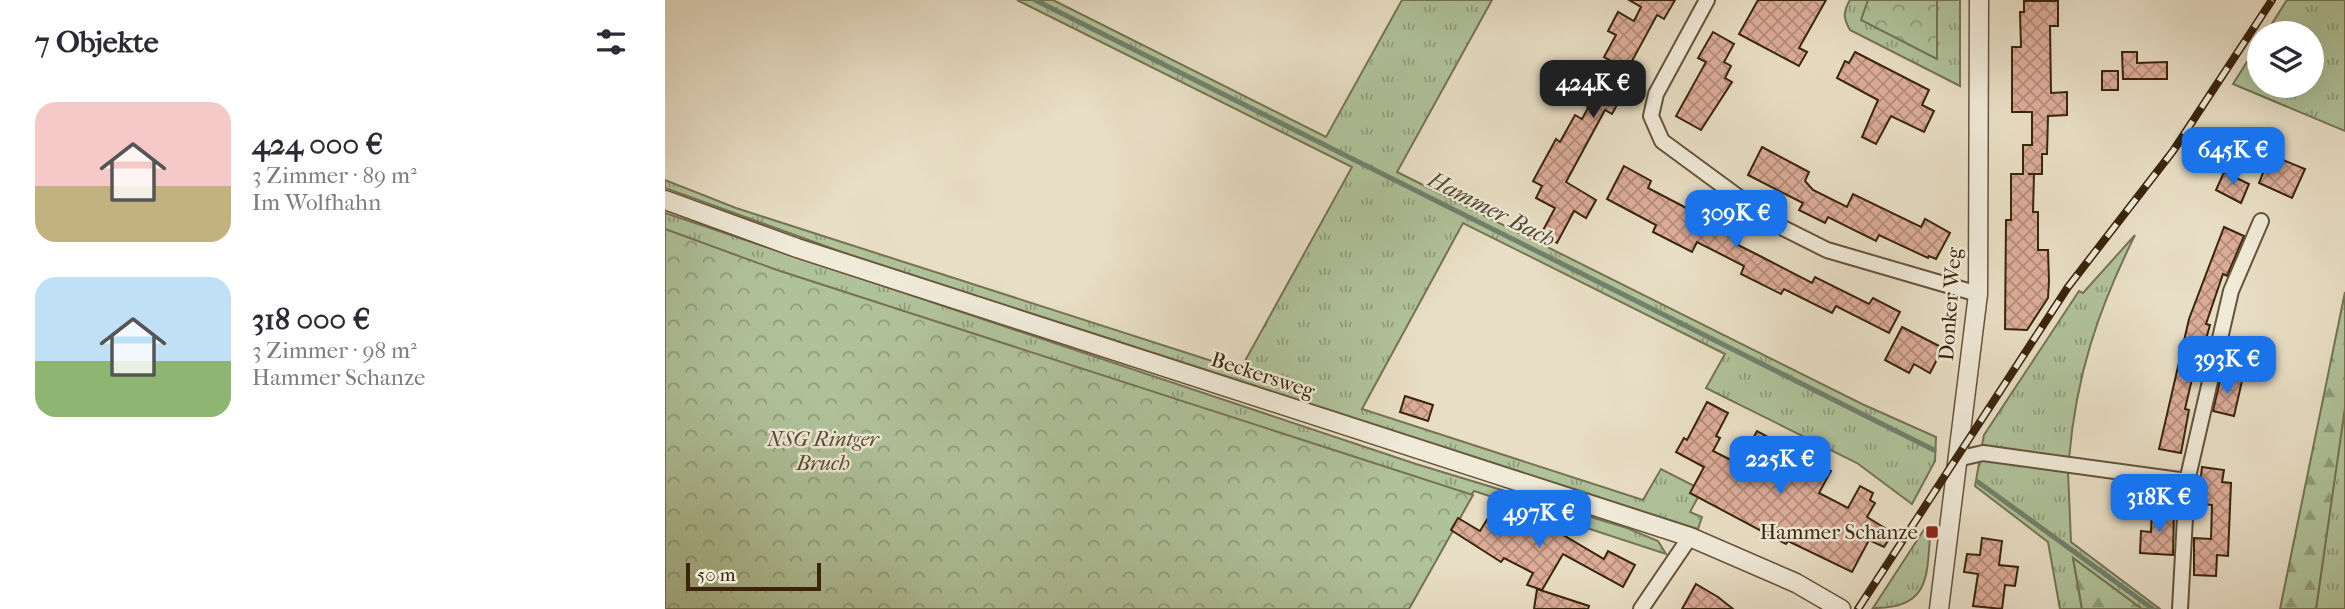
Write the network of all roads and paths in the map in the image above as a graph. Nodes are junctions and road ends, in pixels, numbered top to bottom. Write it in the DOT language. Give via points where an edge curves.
graph roads {
  1 [pos="1707,0"];
  2 [pos="1979,0"];
  3 [pos="665,200"];
  4 [pos="2261,221"];
  5 [pos="1978,294"];
  6 [pos="1957,460"];
  7 [pos="2187,481"];
  8 [pos="1690,537"];
  9 [pos="1641,609"];
  10 [pos="1841,609"];
  11 [pos="1939,609"];
  12 [pos="2180,609"];
  1 -- 5 [label="street" via="1656,94 1651,116 1662,141 1775,224 1827,250"];
  2 -- 5 [label="street, Donker Weg"];
  3 -- 8 [label="street, Beckersweg" via="797,248"];
  4 -- 7 [label="street" via="2231,290"];
  5 -- 6 [label="street, Donker Weg"];
  6 -- 7 [label="street" via="1983,453"];
  6 -- 11 [label="street, Donker Weg"];
  7 -- 12 [label="street"];
  8 -- 9 [label="street"];
  8 -- 10 [label="street, Beckersweg" via="1796,583"];
}
